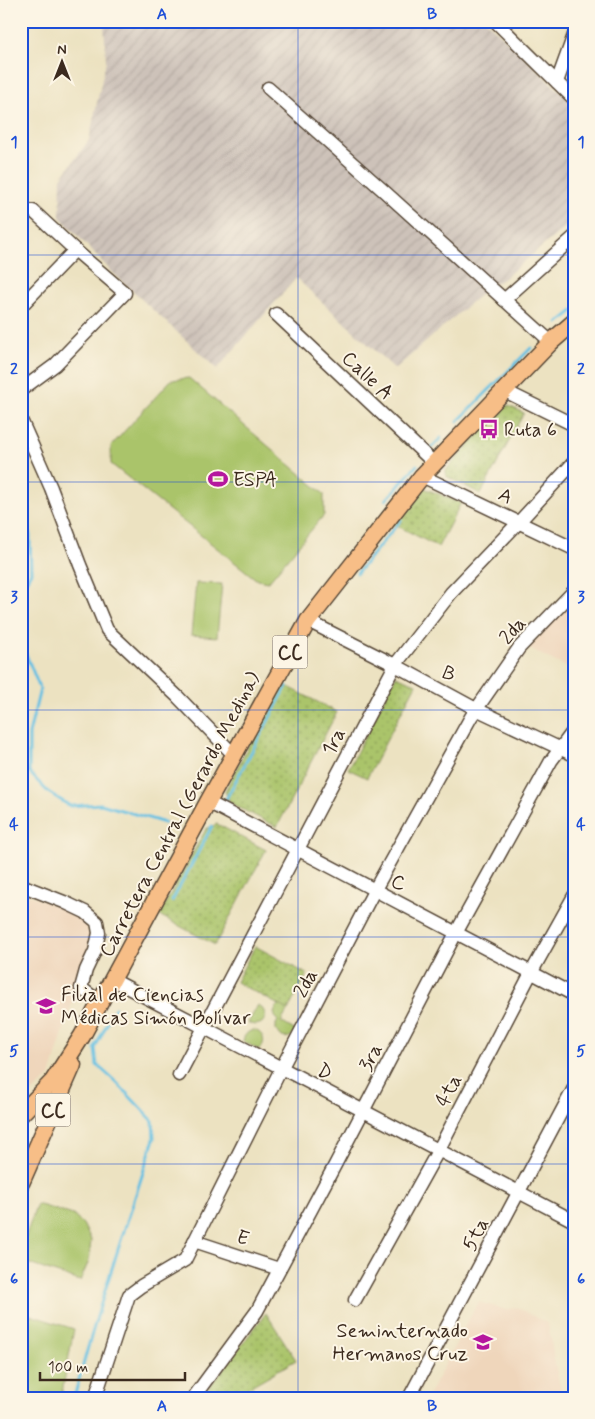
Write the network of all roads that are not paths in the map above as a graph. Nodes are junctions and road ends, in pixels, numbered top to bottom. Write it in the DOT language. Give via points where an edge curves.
graph roads {
  1 [pos="496,21"];
  2 [pos="574,35"];
  3 [pos="557,82"];
  4 [pos="268,88"];
  5 [pos="574,99"];
  6 [pos="21,219"];
  7 [pos="574,237"];
  8 [pos="75,250"];
  9 [pos="504,300"];
  10 [pos="21,306"];
  11 [pos="276,314"];
  12 [pos="574,322"];
  13 [pos="551,342"];
  14 [pos="21,390"];
  15 [pos="505,390"];
  16 [pos="21,420"];
  17 [pos="574,426"];
  18 [pos="574,462"];
  19 [pos="434,463"];
  20 [pos="422,476"];
  21 [pos="519,522"];
  22 [pos="574,549"];
  23 [pos="574,591"];
  24 [pos="308,621"];
  25 [pos="394,665"];
  26 [pos="476,708"];
  27 [pos="574,730"];
  28 [pos="560,749"];
  29 [pos="234,755"];
  30 [pos="574,756"];
  31 [pos="208,802"];
  32 [pos="297,850"];
  33 [pos="21,885"];
  34 [pos="374,891"];
  35 [pos="574,896"];
  36 [pos="456,933"];
  37 [pos="531,973"];
  38 [pos="113,980"];
  39 [pos="574,995"];
  40 [pos="101,1003"];
  41 [pos="203,1028"];
  42 [pos="82,1036"];
  43 [pos="281,1069"];
  44 [pos="179,1075"];
  45 [pos="574,1088"];
  46 [pos="362,1111"];
  47 [pos="21,1114"];
  48 [pos="438,1151"];
  49 [pos="21,1183"];
  50 [pos="518,1191"];
  51 [pos="574,1221"];
  52 [pos="194,1241"];
  53 [pos="279,1270"];
  54 [pos="354,1300"];
  55 [pos="95,1398"];
  56 [pos="193,1398"];
  57 [pos="409,1398"];
  1 -- 3 [label="street"];
  2 -- 3 [label="street"];
  3 -- 5 [label="street"];
  4 -- 9 [label="street"];
  6 -- 8 [label="street" via="28,211 33,211"];
  7 -- 9 [label="street"];
  8 -- 10 [label="street"];
  8 -- 14 [label="street" via="125,293 55,365"];
  9 -- 13 [label="street"];
  11 -- 19 [label="street, Calle A"];
  12 -- 13 [label="main road, Carretera Central (Gerardo Medina) / CC"];
  13 -- 15 [label="main road, Carretera Central (Gerardo Medina) / CC"];
  15 -- 17 [label="street"];
  15 -- 19 [label="main road, Carretera Central (Gerardo Medina) / CC"];
  16 -- 29 [label="street" via="107,630"];
  18 -- 21 [label="street, 1ra"];
  19 -- 20 [label="main road, Carretera Central (Gerardo Medina) / CC"];
  20 -- 21 [label="street, A"];
  20 -- 24 [label="main road, Carretera Central (Gerardo Medina) / CC"];
  21 -- 22 [label="street, A"];
  21 -- 25 [label="street, 1ra" via="451,593"];
  23 -- 26 [label="street, 2da" via="519,648"];
  24 -- 25 [label="street, B"];
  24 -- 29 [label="main road, Carretera Central (Gerardo Medina) / CC"];
  25 -- 26 [label="street, B"];
  25 -- 32 [label="street, 1ra"];
  26 -- 28 [label="street, B"];
  26 -- 34 [label="street, 2da"];
  27 -- 28 [label="street, 3ra"];
  28 -- 30 [label="street, B"];
  28 -- 36 [label="street, 3ra"];
  29 -- 31 [label="main road, Carretera Central (Gerardo Medina) / CC"];
  31 -- 32 [label="street, C"];
  31 -- 38 [label="main road, Carretera Central (Gerardo Medina) / CC"];
  32 -- 34 [label="street, C"];
  32 -- 41 [label="street, 1ra"];
  33 -- 40 [label="street" via="71,905 96,922 99,933 95,951 81,988"];
  34 -- 36 [label="street, C"];
  34 -- 43 [label="street, 2da"];
  35 -- 37 [label="street, 4ta"];
  36 -- 37 [label="street, C"];
  36 -- 46 [label="street, 3ra"];
  37 -- 39 [label="street, C"];
  37 -- 48 [label="street, 4ta"];
  38 -- 40 [label="main road, Carretera Central (Gerardo Medina) / CC"];
  38 -- 41 [label="street, D"];
  40 -- 42 [label="main road, Carretera Central (Gerardo Medina) / CC"];
  41 -- 43 [label="street, D"];
  41 -- 44 [label="street, 1ra"];
  42 -- 47 [label="main road, CC" via="53,1081"];
  42 -- 49 [label="main road, CC" via="78,1055"];
  43 -- 46 [label="street, D"];
  43 -- 52 [label="street, 2da"];
  45 -- 50 [label="street, 5ta"];
  46 -- 48 [label="street, D"];
  46 -- 53 [label="street, 3ra"];
  48 -- 50 [label="street, D"];
  48 -- 54 [label="street, 4ta"];
  50 -- 51 [label="street, D"];
  50 -- 57 [label="street, 5ta"];
  52 -- 53 [label="street, E"];
  52 -- 55 [label="street, 2da" via="185,1260 129,1295"];
  53 -- 56 [label="street, 3ra" via="257,1311"];
}
